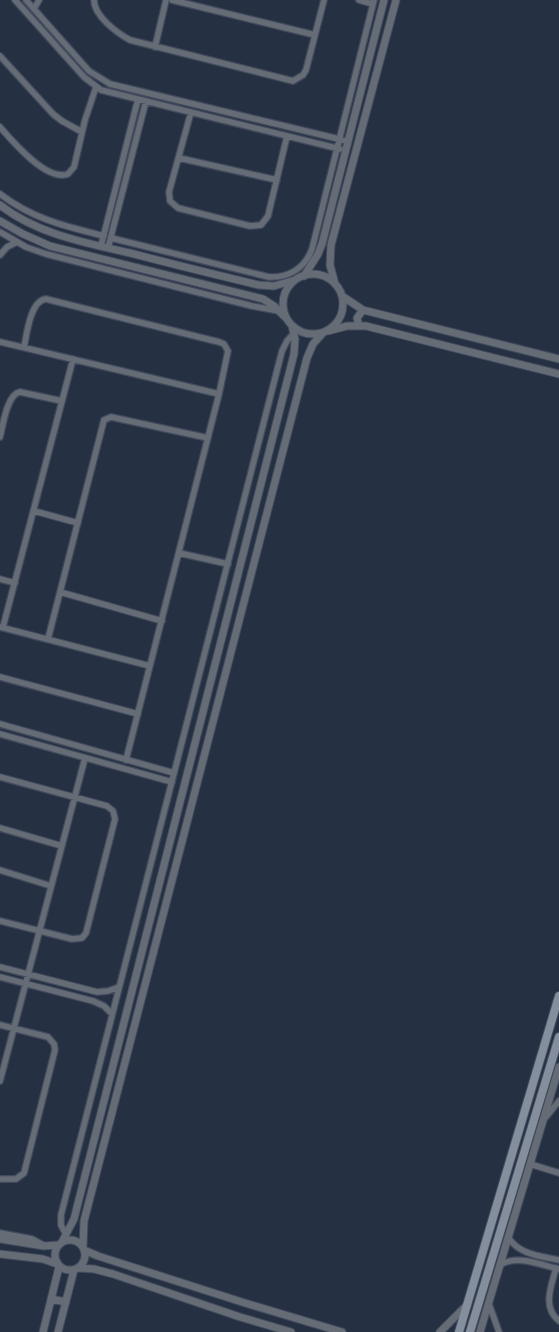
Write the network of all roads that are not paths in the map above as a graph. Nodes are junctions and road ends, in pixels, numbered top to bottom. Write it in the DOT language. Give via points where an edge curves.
graph roads {
  1 [pos="14,0"];
  2 [pos="39,0"];
  3 [pos="94,0"];
  4 [pos="166,0"];
  5 [pos="172,0"];
  6 [pos="324,0"];
  7 [pos="359,0"];
  8 [pos="384,0"];
  9 [pos="396,0"];
  10 [pos="28,1"];
  11 [pos="374,2"];
  12 [pos="34,9"];
  13 [pos="315,35"];
  14 [pos="155,47"];
  15 [pos="0,56"];
  16 [pos="96,87"];
  17 [pos="138,99"];
  18 [pos="171,99"];
  19 [pos="146,101"];
  20 [pos="170,107"];
  21 [pos="191,112"];
  22 [pos="0,127"];
  23 [pos="82,132"];
  24 [pos="287,136"];
  25 [pos="339,139"];
  26 [pos="347,142"];
  27 [pos="337,148"];
  28 [pos="345,150"];
  29 [pos="179,158"];
  30 [pos="277,180"];
  31 [pos="0,194"];
  32 [pos="0,205"];
  33 [pos="13,214"];
  34 [pos="0,221"];
  35 [pos="7,225"];
  36 [pos="0,232"];
  37 [pos="104,236"];
  38 [pos="111,238"];
  39 [pos="16,242"];
  40 [pos="105,247"];
  41 [pos="0,255"];
  42 [pos="304,276"];
  43 [pos="295,280"];
  44 [pos="335,284"];
  45 [pos="342,296"];
  46 [pos="363,310"];
  47 [pos="280,311"];
  48 [pos="286,318"];
  49 [pos="359,326"];
  50 [pos="293,329"];
  51 [pos="325,332"];
  52 [pos="0,342"];
  53 [pos="24,348"];
  54 [pos="73,359"];
  55 [pos="559,359"];
  56 [pos="559,374"];
  57 [pos="219,394"];
  58 [pos="62,401"];
  59 [pos="0,437"];
  60 [pos="208,438"];
  61 [pos="34,511"];
  62 [pos="78,523"];
  63 [pos="179,553"];
  64 [pos="228,564"];
  65 [pos="0,579"];
  66 [pos="15,583"];
  67 [pos="60,592"];
  68 [pos="162,621"];
  69 [pos="2,627"];
  70 [pos="48,639"];
  71 [pos="150,666"];
  72 [pos="0,677"];
  73 [pos="138,714"];
  74 [pos="0,724"];
  75 [pos="0,734"];
  76 [pos="85,758"];
  77 [pos="126,760"];
  78 [pos="174,773"];
  79 [pos="0,777"];
  80 [pos="172,782"];
  81 [pos="74,798"];
  82 [pos="0,828"];
  83 [pos="62,846"];
  84 [pos="0,870"];
  85 [pos="51,886"];
  86 [pos="0,921"];
  87 [pos="39,931"];
  88 [pos="0,967"];
  89 [pos="28,974"];
  90 [pos="0,977"];
  91 [pos="26,984"];
  92 [pos="119,987"];
  93 [pos="559,996"];
  94 [pos="112,1014"];
  95 [pos="0,1025"];
  96 [pos="14,1028"];
  97 [pos="559,1037"];
  98 [pos="555,1060"];
  99 [pos="559,1067"];
  100 [pos="0,1081"];
  101 [pos="559,1101"];
  102 [pos="544,1121"];
  103 [pos="530,1164"];
  104 [pos="559,1173"];
  105 [pos="0,1179"];
  106 [pos="0,1233"];
  107 [pos="66,1236"];
  108 [pos="508,1237"];
  109 [pos="0,1239"];
  110 [pos="60,1244"];
  111 [pos="44,1246"];
  112 [pos="84,1249"];
  113 [pos="0,1254"];
  114 [pos="559,1260"];
  115 [pos="117,1262"];
  116 [pos="58,1265"];
  117 [pos="500,1265"];
  118 [pos="557,1268"];
  119 [pos="76,1269"];
  120 [pos="113,1274"];
  121 [pos="51,1299"];
  122 [pos="66,1302"];
  123 [pos="489,1304"];
  124 [pos="468,1305"];
  125 [pos="559,1322"];
  126 [pos="43,1332"];
  127 [pos="58,1332"];
  128 [pos="291,1332"];
  129 [pos="342,1332"];
  130 [pos="440,1332"];
  131 [pos="459,1332"];
  132 [pos="470,1332"];
  133 [pos="480,1332"];
  134 [pos="498,1332"];
  1 -- 16 [label="street"];
  2 -- 12 [label="street"];
  3 -- 14 [label="street" via="99,13 124,37"];
  4 -- 14 [label="street"];
  5 -- 13 [label="street"];
  6 -- 13 [label="street"];
  7 -- 11 [label="street"];
  8 -- 26 [label="street"];
  9 -- 44 [label="street" via="331,245 330,265"];
  10 -- 12 [label="street"];
  11 -- 25 [label="street"];
  12 -- 18 [label="street" via="96,76 110,84"];
  13 -- 14 [label="street" via="306,70 299,79 293,81"];
  15 -- 23 [label="street" via="53,114"];
  16 -- 17 [label="street"];
  16 -- 23 [label="street"];
  17 -- 19 [label="street"];
  17 -- 37 [label="street"];
  18 -- 20 [label="street"];
  18 -- 25 [label="street"];
  19 -- 20 [label="street"];
  19 -- 38 [label="street"];
  20 -- 21 [label="street"];
  21 -- 24 [label="street"];
  21 -- 29 [label="street"];
  22 -- 23 [label="street" via="30,158 58,176 72,171"];
  24 -- 27 [label="street"];
  24 -- 30 [label="street"];
  25 -- 26 [label="street"];
  25 -- 27 [label="street"];
  26 -- 28 [label="street"];
  27 -- 28 [label="street"];
  27 -- 38 [label="street" via="312,249 305,263 288,274 269,277"];
  28 -- 42 [label="street" via="322,244"];
  29 -- 30 [label="street"];
  29 -- 30 [label="street" via="169,197 173,205 250,226 261,225 266,221"];
  31 -- 37 [label="street" via="41,218"];
  32 -- 33 [label="street"];
  33 -- 35 [label="street"];
  33 -- 40 [label="street" via="56,235"];
  34 -- 35 [label="street"];
  35 -- 47 [label="street" via="50,246 256,297 269,302"];
  36 -- 39 [label="street"];
  37 -- 40 [label="street"];
  38 -- 40 [label="street"];
  39 -- 41 [label="street"];
  39 -- 47 [label="street" via="57,257"];
  40 -- 43 [label="street" via="259,285 274,286"];
  42 -- 43 [label="street"];
  42 -- 44 [label="street" via="318,275"];
  43 -- 48 [label="street" via="287,289 283,300"];
  44 -- 45 [label="street"];
  45 -- 46 [label="street"];
  45 -- 51 [label="street" via="342,313 336,323"];
  46 -- 49 [label="street" via="357,318"];
  46 -- 55 [label="street"];
  47 -- 48 [label="street"];
  48 -- 50 [label="street"];
  49 -- 51 [label="street" via="347,326"];
  49 -- 56 [label="street"];
  50 -- 51 [label="street" via="306,334"];
  50 -- 64 [label="street" via="282,350"];
  50 -- 107 [label="street" via="294,354 76,1211"];
  51 -- 112 [label="street" via="313,344 307,358 84,1221"];
  52 -- 53 [label="street"];
  53 -- 54 [label="street"];
  53 -- 57 [label="street" via="35,305 46,299 224,344 229,353"];
  54 -- 57 [label="street"];
  54 -- 58 [label="street"];
  57 -- 60 [label="street"];
  58 -- 59 [label="street" via="16,393 11,398"];
  58 -- 61 [label="street"];
  60 -- 62 [label="street" via="111,417 105,418"];
  60 -- 63 [label="street"];
  61 -- 62 [label="street"];
  61 -- 66 [label="street"];
  62 -- 67 [label="street"];
  63 -- 64 [label="street"];
  63 -- 68 [label="street"];
  64 -- 78 [label="street"];
  65 -- 66 [label="street"];
  66 -- 69 [label="street"];
  67 -- 68 [label="street"];
  67 -- 70 [label="street"];
  68 -- 71 [label="street"];
  69 -- 70 [label="street"];
  70 -- 71 [label="street"];
  71 -- 73 [label="street"];
  72 -- 73 [label="street"];
  73 -- 77 [label="street"];
  74 -- 77 [label="street"];
  75 -- 76 [label="street"];
  76 -- 80 [label="street"];
  76 -- 81 [label="street"];
  77 -- 78 [label="street"];
  78 -- 80 [label="street"];
  79 -- 81 [label="street"];
  80 -- 92 [label="street"];
  81 -- 83 [label="street"];
  81 -- 87 [label="street" via="107,806 112,809 115,816 87,930 82,938 76,940"];
  82 -- 83 [label="street"];
  83 -- 85 [label="street"];
  84 -- 85 [label="street"];
  85 -- 87 [label="street"];
  86 -- 87 [label="street"];
  87 -- 89 [label="street"];
  88 -- 89 [label="street"];
  89 -- 91 [label="street"];
  89 -- 92 [label="street" via="97,992 108,992"];
  90 -- 91 [label="street"];
  91 -- 94 [label="street" via="93,1001 104,1006"];
  91 -- 96 [label="street"];
  92 -- 94 [label="street"];
  93 -- 124 [label="main road"];
  94 -- 107 [label="street" via="61,1215 61,1225"];
  95 -- 96 [label="street"];
  96 -- 100 [label="street"];
  96 -- 105 [label="street" via="48,1037 55,1050 24,1173 16,1179"];
  97 -- 98 [label="main road"];
  98 -- 132 [label="main road"];
  99 -- 102 [label="street"];
  101 -- 102 [label="street"];
  102 -- 103 [label="street"];
  103 -- 104 [label="street"];
  103 -- 108 [label="street"];
  106 -- 111 [label="street" via="32,1239"];
  107 -- 110 [label="street"];
  108 -- 114 [label="street" via="524,1252"];
  108 -- 117 [label="street"];
  109 -- 111 [label="street"];
  110 -- 111 [label="street"];
  110 -- 112 [label="street" via="73,1240"];
  110 -- 116 [label="street" via="55,1256"];
  112 -- 115 [label="street"];
  112 -- 119 [label="street" via="85,1259"];
  113 -- 116 [label="street" via="43,1259"];
  115 -- 120 [label="street" via="113,1266"];
  115 -- 129 [label="street"];
  116 -- 119 [label="street" via="67,1270"];
  116 -- 121 [label="street"];
  117 -- 118 [label="street" via="516,1260"];
  117 -- 123 [label="street"];
  118 -- 125 [label="street" via="548,1303"];
  119 -- 120 [label="street" via="94,1269"];
  119 -- 122 [label="street"];
  120 -- 128 [label="street"];
  121 -- 122 [label="street"];
  121 -- 126 [label="street"];
  122 -- 127 [label="street"];
  123 -- 133 [label="street"];
  123 -- 134 [label="street"];
  124 -- 130 [label="street"];
  124 -- 131 [label="main road"];
}
